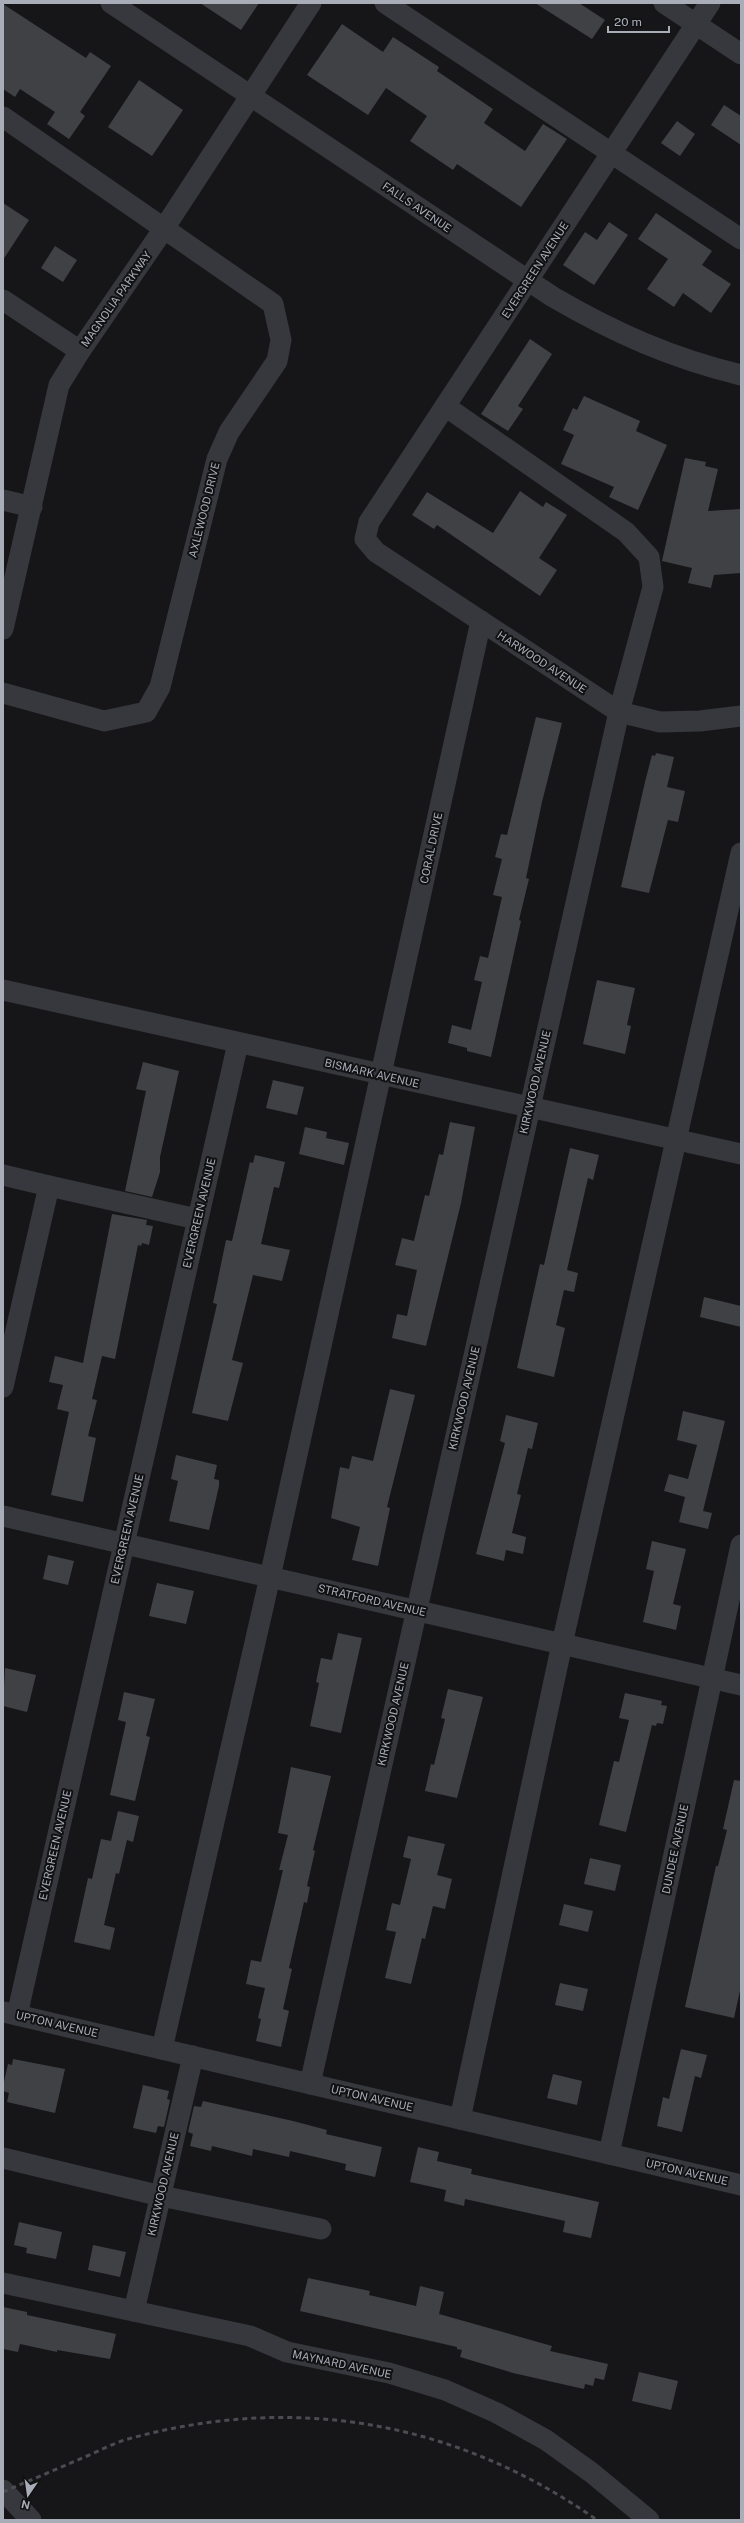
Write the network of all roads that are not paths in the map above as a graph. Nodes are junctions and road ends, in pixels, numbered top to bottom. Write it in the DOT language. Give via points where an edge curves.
graph roads {
  1 [pos="111,3"];
  2 [pos="311,3"];
  3 [pos="385,3"];
  4 [pos="664,3"];
  5 [pos="710,3"];
  6 [pos="696,24"];
  7 [pos="741,54"];
  8 [pos="251,96"];
  9 [pos="3,117"];
  10 [pos="612,152"];
  11 [pos="164,230"];
  12 [pos="741,238"];
  13 [pos="528,280"];
  14 [pos="3,300"];
  15 [pos="80,351"];
  16 [pos="741,375"];
  17 [pos="445,406"];
  18 [pos="3,500"];
  19 [pos="32,507"];
  20 [pos="365,539"];
  21 [pos="481,621"];
  22 [pos="3,629"];
  23 [pos="3,693"];
  24 [pos="619,712"];
  25 [pos="741,716"];
  26 [pos="741,853"];
  27 [pos="3,990"];
  28 [pos="238,1042"];
  29 [pos="381,1075"];
  30 [pos="530,1108"];
  31 [pos="677,1140"];
  32 [pos="741,1154"];
  33 [pos="3,1175"];
  34 [pos="49,1186"];
  35 [pos="198,1219"];
  36 [pos="3,1387"];
  37 [pos="3,1516"];
  38 [pos="124,1543"];
  39 [pos="741,1545"];
  40 [pos="270,1577"];
  41 [pos="416,1611"];
  42 [pos="562,1644"];
  43 [pos="712,1678"];
  44 [pos="741,1685"];
  45 [pos="10,2013"];
  46 [pos="162,2049"];
  47 [pos="193,2056"];
  48 [pos="310,2084"];
  49 [pos="460,2119"];
  50 [pos="609,2154"];
  51 [pos="3,2158"];
  52 [pos="741,2185"];
  53 [pos="160,2196"];
  54 [pos="321,2229"];
  55 [pos="3,2283"];
  56 [pos="134,2311"];
  57 [pos="3,2490"];
  58 [pos="31,2520"];
  59 [pos="649,2520"];
  1 -- 8 [label="street, FALLS AVENUE"];
  2 -- 8 [label="street, MAGNOLIA PARKWAY"];
  3 -- 10 [label="street"];
  4 -- 6 [label="street"];
  5 -- 6 [label="street, EVERGREEN AVENUE"];
  6 -- 7 [label="street"];
  6 -- 10 [label="street, EVERGREEN AVENUE"];
  8 -- 11 [label="street, MAGNOLIA PARKWAY"];
  8 -- 13 [label="street, FALLS AVENUE"];
  9 -- 11 [label="street, AXLEWOOD DRIVE"];
  10 -- 12 [label="street"];
  10 -- 13 [label="street, EVERGREEN AVENUE"];
  11 -- 15 [label="street, MAGNOLIA PARKWAY"];
  11 -- 23 [label="street, AXLEWOOD DRIVE" via="272,304 281,340 277,361 228,432 217,459 160,687 146,712 104,721"];
  13 -- 16 [label="street, FALLS AVENUE" via="583,314 627,337 667,354"];
  13 -- 17 [label="street, EVERGREEN AVENUE"];
  14 -- 15 [label="street"];
  15 -- 19 [label="street, MAGNOLIA PARKWAY" via="59,385"];
  17 -- 20 [label="street, EVERGREEN AVENUE" via="369,522"];
  17 -- 24 [label="street, KIRKWOOD AVENUE" via="626,532 649,557 653,587"];
  18 -- 19 [label="street"];
  19 -- 22 [label="street, MAGNOLIA PARKWAY"];
  20 -- 21 [label="street, HARWOOD AVENUE" via="376,552"];
  21 -- 24 [label="street, HARWOOD AVENUE"];
  21 -- 29 [label="street, CORAL DRIVE"];
  24 -- 25 [label="street, HARWOOD AVENUE" via="660,722"];
  24 -- 30 [label="street, KIRKWOOD AVENUE"];
  26 -- 31 [label="street"];
  27 -- 28 [label="street, BISMARK AVENUE"];
  28 -- 29 [label="street, BISMARK AVENUE"];
  28 -- 35 [label="street, EVERGREEN AVENUE"];
  29 -- 30 [label="street, BISMARK AVENUE"];
  29 -- 40 [label="street, CORAL DRIVE"];
  30 -- 31 [label="street, BISMARK AVENUE"];
  30 -- 41 [label="street, KIRKWOOD AVENUE"];
  31 -- 32 [label="street, BISMARK AVENUE"];
  31 -- 42 [label="street"];
  33 -- 34 [label="street"];
  34 -- 35 [label="street"];
  34 -- 36 [label="street"];
  35 -- 38 [label="street, EVERGREEN AVENUE"];
  37 -- 38 [label="street, STRATFORD AVENUE"];
  38 -- 40 [label="street, STRATFORD AVENUE"];
  38 -- 45 [label="street, EVERGREEN AVENUE"];
  39 -- 43 [label="street, DUNDEE AVENUE"];
  40 -- 41 [label="street, STRATFORD AVENUE"];
  40 -- 46 [label="street, CORAL DRIVE"];
  41 -- 42 [label="street, STRATFORD AVENUE"];
  41 -- 48 [label="street, KIRKWOOD AVENUE"];
  42 -- 43 [label="street, STRATFORD AVENUE"];
  42 -- 49 [label="street"];
  43 -- 44 [label="street, STRATFORD AVENUE"];
  43 -- 50 [label="street, DUNDEE AVENUE"];
  45 -- 46 [label="street, UPTON AVENUE"];
  46 -- 47 [label="street, UPTON AVENUE"];
  47 -- 48 [label="street, UPTON AVENUE"];
  47 -- 53 [label="street, KIRKWOOD AVENUE"];
  48 -- 49 [label="street, UPTON AVENUE"];
  49 -- 50 [label="street, UPTON AVENUE"];
  50 -- 52 [label="street, UPTON AVENUE"];
  51 -- 53 [label="street"];
  53 -- 54 [label="street"];
  53 -- 56 [label="street, KIRKWOOD AVENUE"];
  55 -- 56 [label="street, MAYNARD AVENUE"];
  56 -- 59 [label="street, MAYNARD AVENUE" via="250,2336 287,2352 382,2372 445,2390 546,2440 592,2473"];
  57 -- 58 [label="street"];
}
